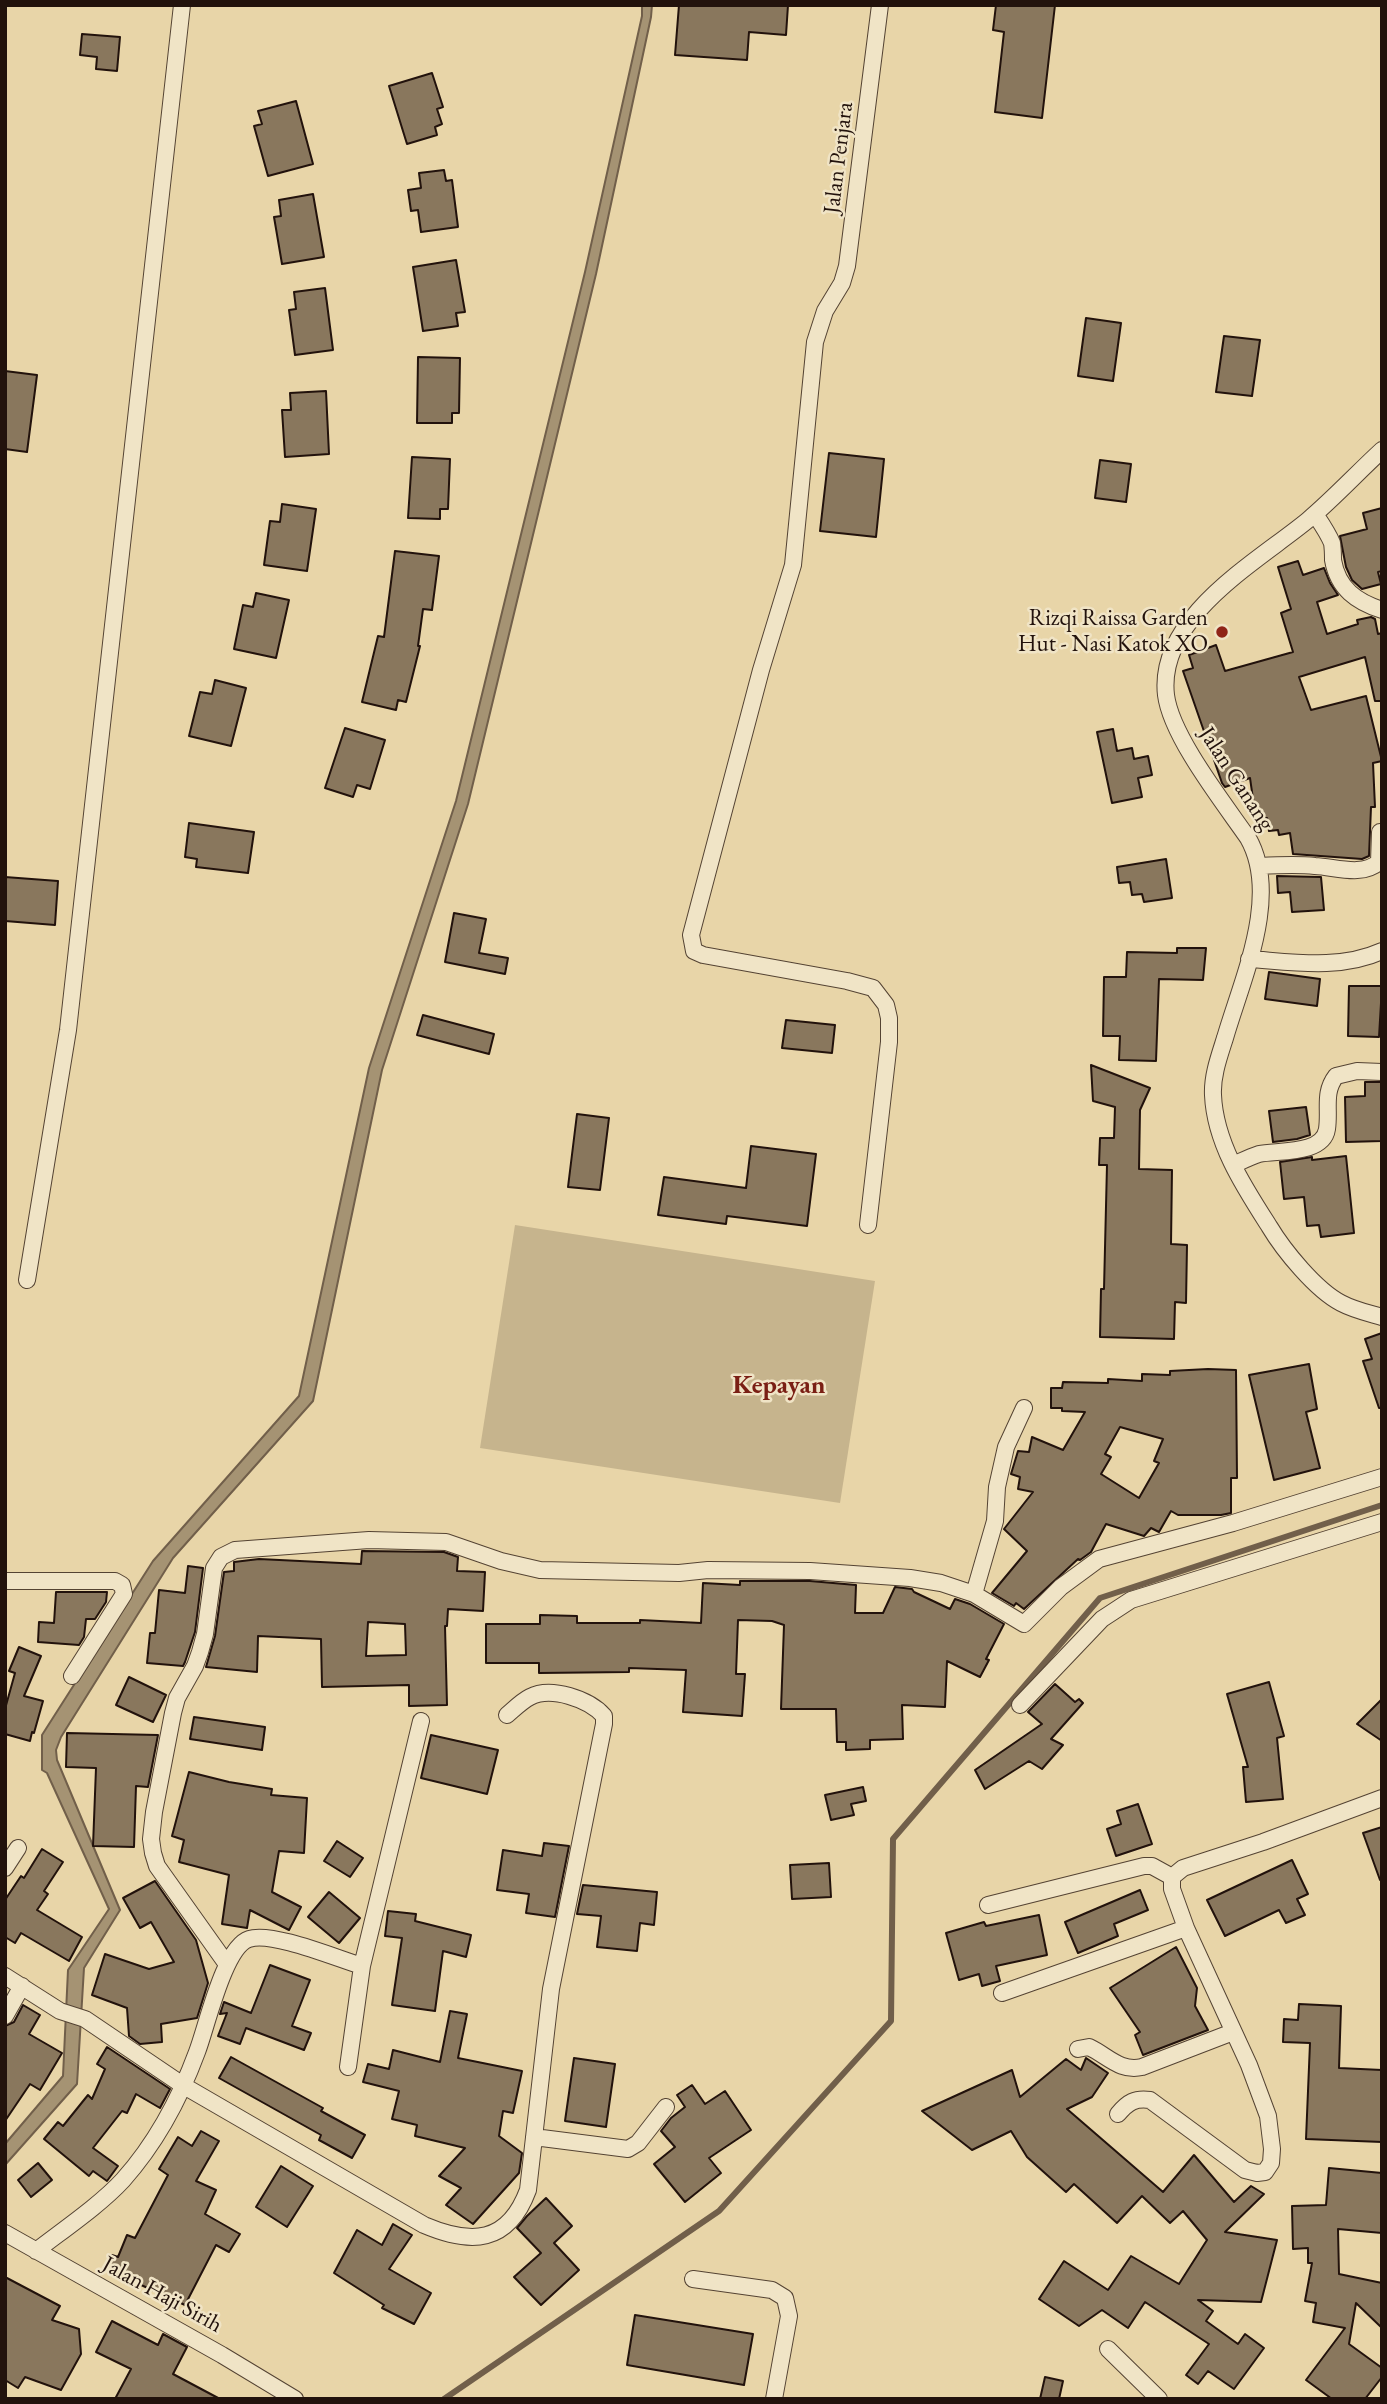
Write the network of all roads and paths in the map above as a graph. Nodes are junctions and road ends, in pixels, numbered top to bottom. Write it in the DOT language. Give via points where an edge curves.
graph roads {
  1 [pos="182,5"];
  2 [pos="880,5"];
  3 [pos="1382,450"];
  4 [pos="1315,514"];
  5 [pos="1382,610"];
  6 [pos="1380,832"];
  7 [pos="1259,866"];
  8 [pos="1382,951"];
  9 [pos="1249,959"];
  10 [pos="1382,1072"];
  11 [pos="1233,1165"];
  12 [pos="868,1225"];
  13 [pos="27,1280"];
  14 [pos="1382,1317"];
  15 [pos="1024,1408"];
  16 [pos="1382,1477"];
  17 [pos="1382,1522"];
  18 [pos="5,1581"];
  19 [pos="974,1594"];
  20 [pos="72,1676"];
  21 [pos="1020,1705"];
  22 [pos="507,1715"];
  23 [pos="421,1721"];
  24 [pos="1382,1798"];
  25 [pos="19,1848"];
  26 [pos="5,1868"];
  27 [pos="1172,1877"];
  28 [pos="988,1905"];
  29 [pos="1186,1928"];
  30 [pos="226,1963"];
  31 [pos="362,1966"];
  32 [pos="5,1976"];
  33 [pos="22,1986"];
  34 [pos="1002,1993"];
  35 [pos="5,2016"];
  36 [pos="1233,2032"];
  37 [pos="1078,2049"];
  38 [pos="348,2067"];
  39 [pos="184,2086"];
  40 [pos="666,2107"];
  41 [pos="1118,2114"];
  42 [pos="534,2137"];
  43 [pos="5,2233"];
  44 [pos="36,2251"];
  45 [pos="693,2279"];
  46 [pos="1108,2349"];
  47 [pos="295,2399"];
  48 [pos="774,2399"];
  49 [pos="1159,2399"];
  1 -- 13 [label="street" via="68,1030"];
  2 -- 12 [label="street, Jalan Penjara" via="848,266 815,342 793,565 691,935 694,951 702,956 847,981 881,995 889,1018 889,1042"];
  3 -- 4 [label="street, Jalan Ganang"];
  4 -- 5 [label="street" via="1328,535 1337,574 1347,590 1361,603"];
  4 -- 7 [label="street, Jalan Ganang" via="1205,603 1181,634 1168,664 1166,695 1177,731 1248,838"];
  6 -- 7 [label="street" via="1380,862 1373,868"];
  7 -- 9 [label="street, Jalan Ganang" via="1258,927"];
  8 -- 9 [label="street" via="1316,964"];
  9 -- 11 [label="street, Jalan Ganang" via="1219,1056 1213,1093 1221,1136"];
  10 -- 11 [label="street" via="1336,1076 1328,1092 1327,1129 1317,1144 1259,1154"];
  11 -- 14 [label="street, Jalan Ganang" via="1275,1236 1310,1276 1339,1302"];
  15 -- 19 [label="street" via="1006,1447 995,1521"];
  16 -- 19 [label="street" via="1100,1559 1061,1587 1024,1625"];
  17 -- 21 [label="street" via="1131,1600 1102,1619"];
  18 -- 20 [label="street" via="115,1581 122,1585 124,1594"];
  19 -- 30 [label="street" via="910,1578 810,1571 540,1570 446,1542 369,1540 235,1550 221,1557 214,1568 200,1652 173,1713 151,1839 157,1866"];
  22 -- 42 [label="street" via="529,1697 555,1693 584,1702 604,1716 551,1989"];
  23 -- 31 [label="street"];
  24 -- 27 [label="street" via="1183,1868"];
  25 -- 26 [label="street"];
  27 -- 28 [label="street" via="1143,1866"];
  27 -- 29 [label="street"];
  29 -- 34 [label="street"];
  29 -- 36 [label="street"];
  30 -- 31 [label="street" via="240,1944 262,1938"];
  30 -- 39 [label="street"];
  31 -- 38 [label="street"];
  32 -- 33 [label="street"];
  33 -- 35 [label="street"];
  33 -- 39 [label="street" via="60,2011 85,2019"];
  36 -- 37 [label="street" via="1132,2069 1089,2047"];
  36 -- 41 [label="street" via="1268,2116 1272,2149 1265,2172 1245,2170 1150,2100 1128,2103"];
  39 -- 42 [label="street" via="424,2225 454,2236 478,2238 511,2222 528,2190"];
  39 -- 44 [label="street" via="163,2126 121,2181"];
  40 -- 42 [label="street" via="628,2149"];
  43 -- 44 [label="street, Jalan Haji Sirih"];
  44 -- 47 [label="street, Jalan Haji Sirih"];
  45 -- 48 [label="street" via="772,2290 785,2298 789,2316"];
  46 -- 49 [label="street"];
}
